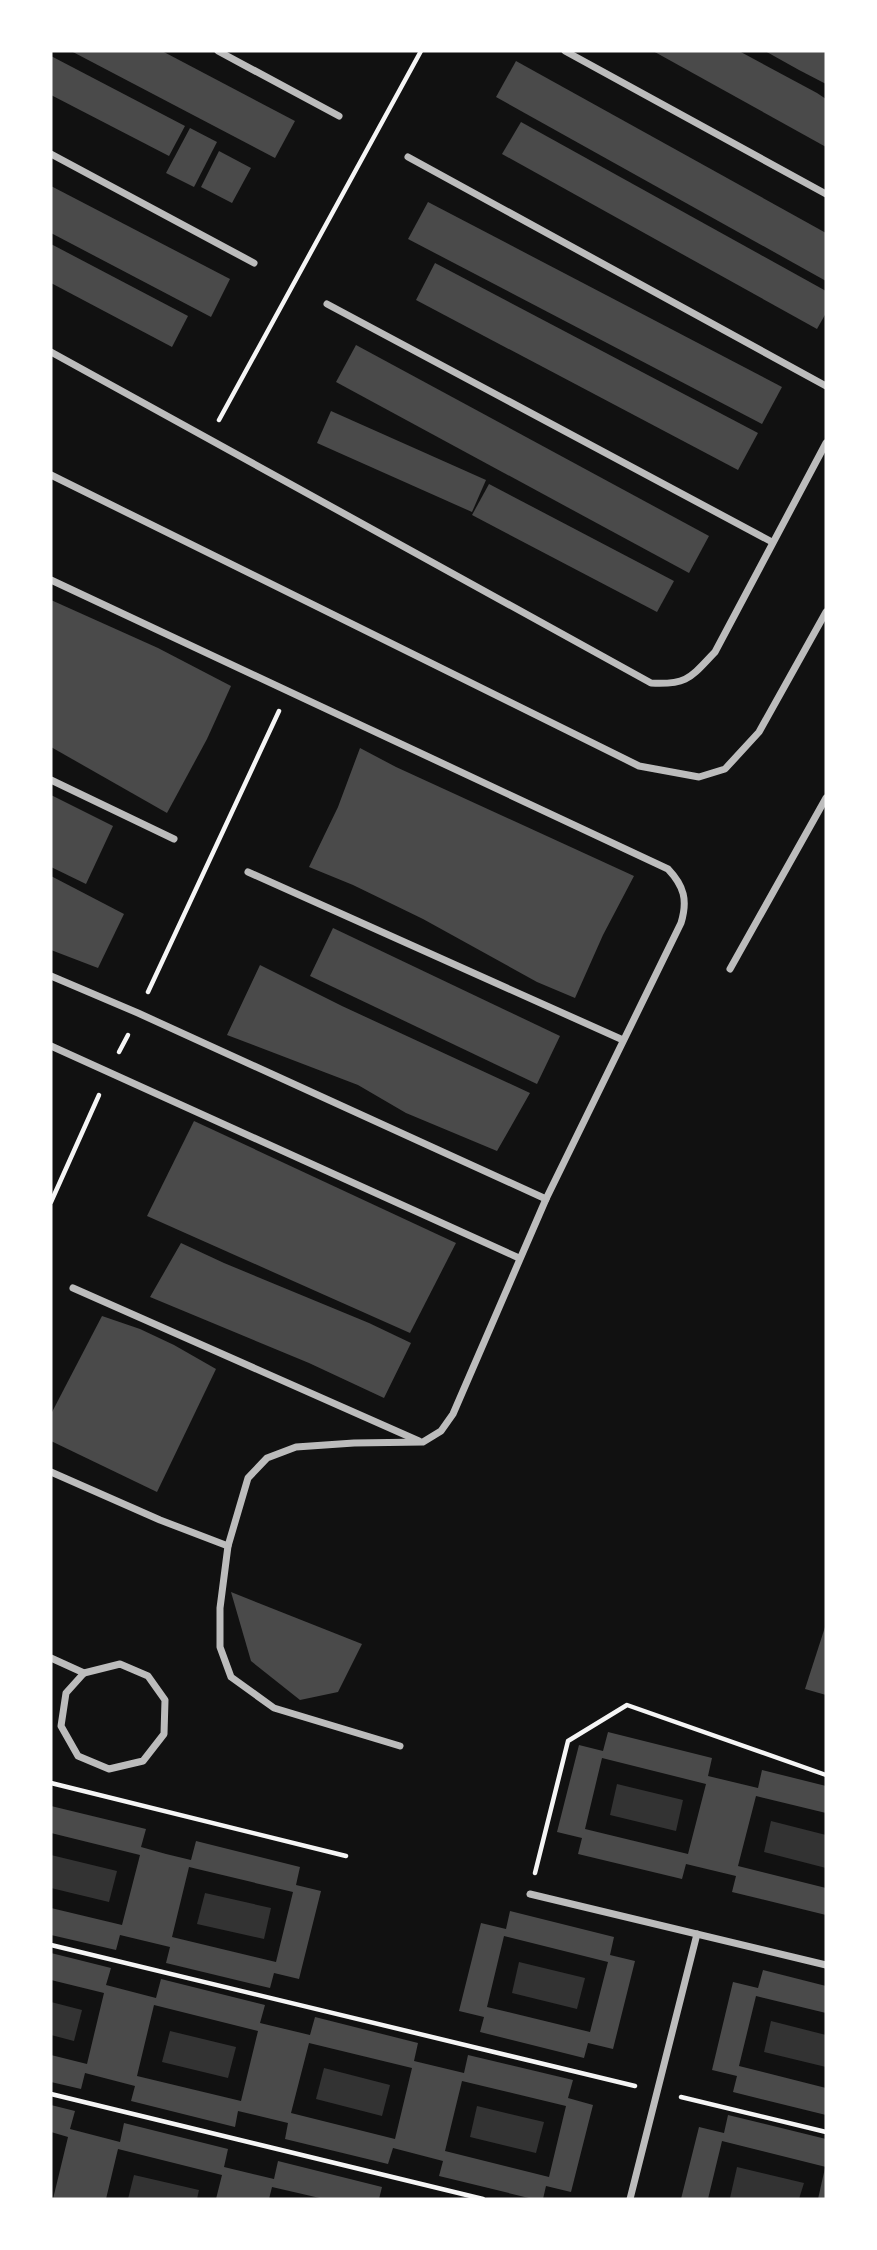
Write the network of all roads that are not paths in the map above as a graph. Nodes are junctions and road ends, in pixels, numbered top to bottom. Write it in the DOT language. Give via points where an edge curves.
graph roads {
  1 [pos="218,51"];
  2 [pos="565,51"];
  3 [pos="339,116"];
  4 [pos="51,154"];
  5 [pos="408,157"];
  6 [pos="826,194"];
  7 [pos="254,263"];
  8 [pos="327,304"];
  9 [pos="51,352"];
  10 [pos="826,386"];
  11 [pos="826,443"];
  12 [pos="51,475"];
  13 [pos="772,542"];
  14 [pos="51,580"];
  15 [pos="826,612"];
  16 [pos="51,780"];
  17 [pos="826,798"];
  18 [pos="174,839"];
  19 [pos="248,872"];
  20 [pos="730,969"];
  21 [pos="51,976"];
  22 [pos="623,1040"];
  23 [pos="51,1046"];
  24 [pos="546,1199"];
  25 [pos="519,1258"];
  26 [pos="73,1287"];
  27 [pos="423,1442"];
  28 [pos="51,1472"];
  29 [pos="228,1546"];
  30 [pos="51,1658"];
  31 [pos="84,1673"];
  32 [pos="400,1746"];
  33 [pos="530,1894"];
  34 [pos="697,1934"];
  35 [pos="826,1965"];
  36 [pos="630,2199"];
  1 -- 3 [label="street"];
  2 -- 6 [label="street"];
  4 -- 7 [label="street"];
  5 -- 10 [label="street"];
  8 -- 13 [label="street"];
  9 -- 13 [label="street" via="651,682 669,684 691,677 715,652"];
  11 -- 13 [label="street"];
  12 -- 15 [label="street" via="639,766 699,777 725,769 759,732"];
  14 -- 22 [label="street" via="668,869 679,880 685,909"];
  16 -- 18 [label="street"];
  17 -- 20 [label="street"];
  19 -- 22 [label="street"];
  21 -- 24 [label="street"];
  22 -- 24 [label="street"];
  23 -- 25 [label="street"];
  24 -- 25 [label="street"];
  25 -- 27 [label="street" via="453,1413 441,1431"];
  26 -- 27 [label="street"];
  27 -- 29 [label="street" via="296,1447 268,1458 248,1478"];
  28 -- 29 [label="street"];
  29 -- 32 [label="street" via="220,1647 231,1677 274,1708"];
  30 -- 31 [label="street"];
  31 -- 31 [label="street" via="120,1664 148,1676 165,1700 164,1734 143,1761 109,1769 78,1756 61,1726 66,1693"];
  33 -- 34 [label="street"];
  34 -- 35 [label="street"];
  34 -- 36 [label="street"];
}
